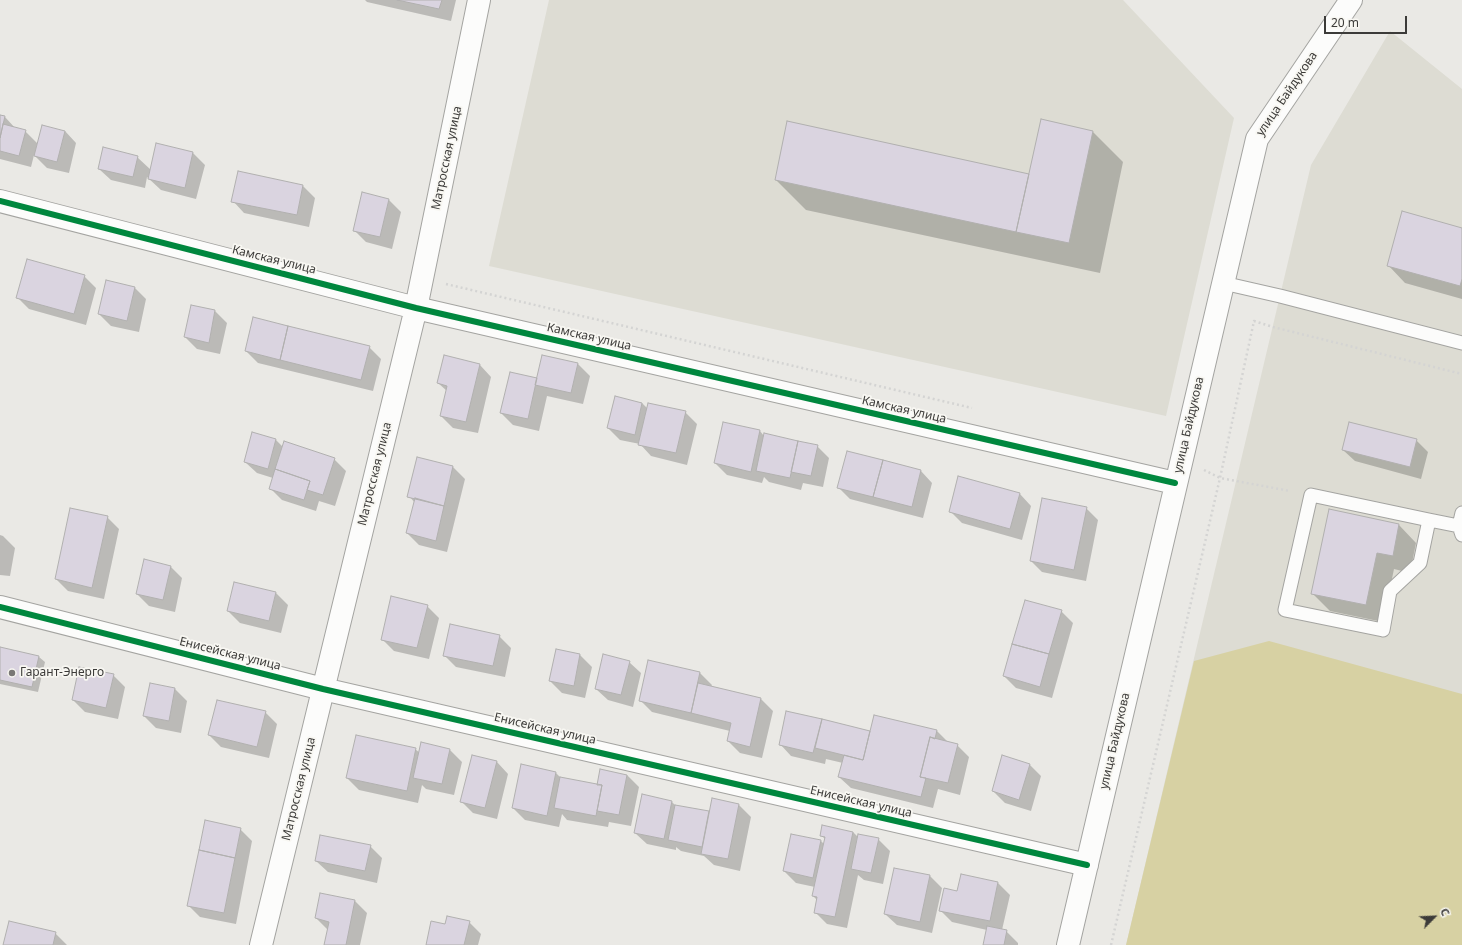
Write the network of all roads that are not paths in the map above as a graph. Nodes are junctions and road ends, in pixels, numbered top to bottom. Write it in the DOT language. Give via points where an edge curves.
graph roads {
  1 [pos="479,0"];
  2 [pos="1351,0"];
  3 [pos="0,201"];
  4 [pos="1223,283"];
  5 [pos="416,308"];
  6 [pos="1462,343"];
  7 [pos="1175,483"];
  8 [pos="1462,513"];
  9 [pos="1429,520"];
  10 [pos="1460,530"];
  11 [pos="0,607"];
  12 [pos="323,689"];
  13 [pos="1087,865"];
  14 [pos="261,945"];
  15 [pos="1068,945"];
  1 -- 5 [label="street, Матросская улица"];
  2 -- 4 [label="street, улица Байдукова" via="1257,139"];
  3 -- 5 [label="street, Камская улица"];
  4 -- 6 [label="lane"];
  4 -- 7 [label="street, улица Байдукова"];
  5 -- 7 [label="street, Камская улица"];
  5 -- 12 [label="street, Матросская улица"];
  7 -- 13 [label="street, улица Байдукова"];
  8 -- 10 [label="lane"];
  9 -- 9 [label="lane" via="1420,563 1390,590 1383,630 1285,610 1311,495"];
  9 -- 10 [label="lane"];
  11 -- 12 [label="street, Енисейская улица"];
  12 -- 13 [label="street, Енисейская улица"];
  12 -- 14 [label="street, Матросская улица"];
  13 -- 15 [label="street, улица Байдукова"];
}
